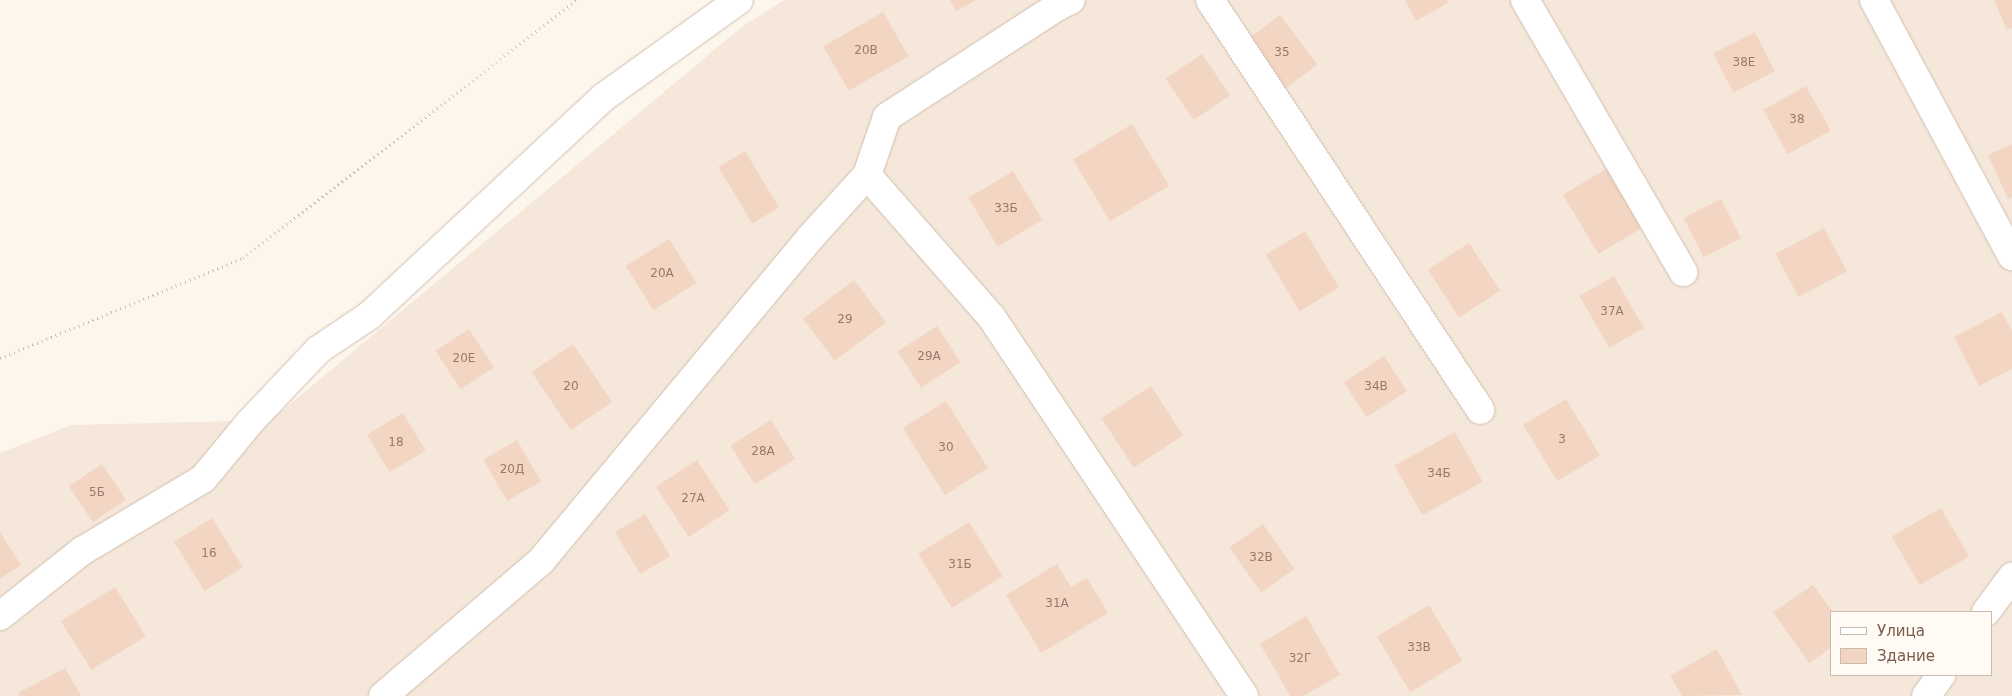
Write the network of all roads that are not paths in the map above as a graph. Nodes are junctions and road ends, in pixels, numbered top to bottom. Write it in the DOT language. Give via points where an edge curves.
graph roads {
  1 [pos="739,0"];
  2 [pos="1210,0"];
  3 [pos="1525,0"];
  4 [pos="1874,0"];
  5 [pos="1062,2"];
  6 [pos="867,175"];
  7 [pos="2009,244"];
  8 [pos="1683,272"];
  9 [pos="1480,410"];
  10 [pos="2012,577"];
  11 [pos="1987,611"];
  12 [pos="0,616"];
  13 [pos="1940,676"];
  14 [pos="383,696"];
  15 [pos="1244,696"];
  16 [pos="1926,696"];
  1 -- 12 [label="street" via="604,97 370,315 318,350 250,422 203,479 82,551"];
  2 -- 9 [label="street"];
  3 -- 8 [label="street"];
  4 -- 7 [label="street"];
  5 -- 6 [label="street" via="888,117"];
  6 -- 14 [label="street" via="810,238 541,562"];
  6 -- 15 [label="street" via="992,318"];
  10 -- 11 [label="street"];
  13 -- 16 [label="street"];
}
